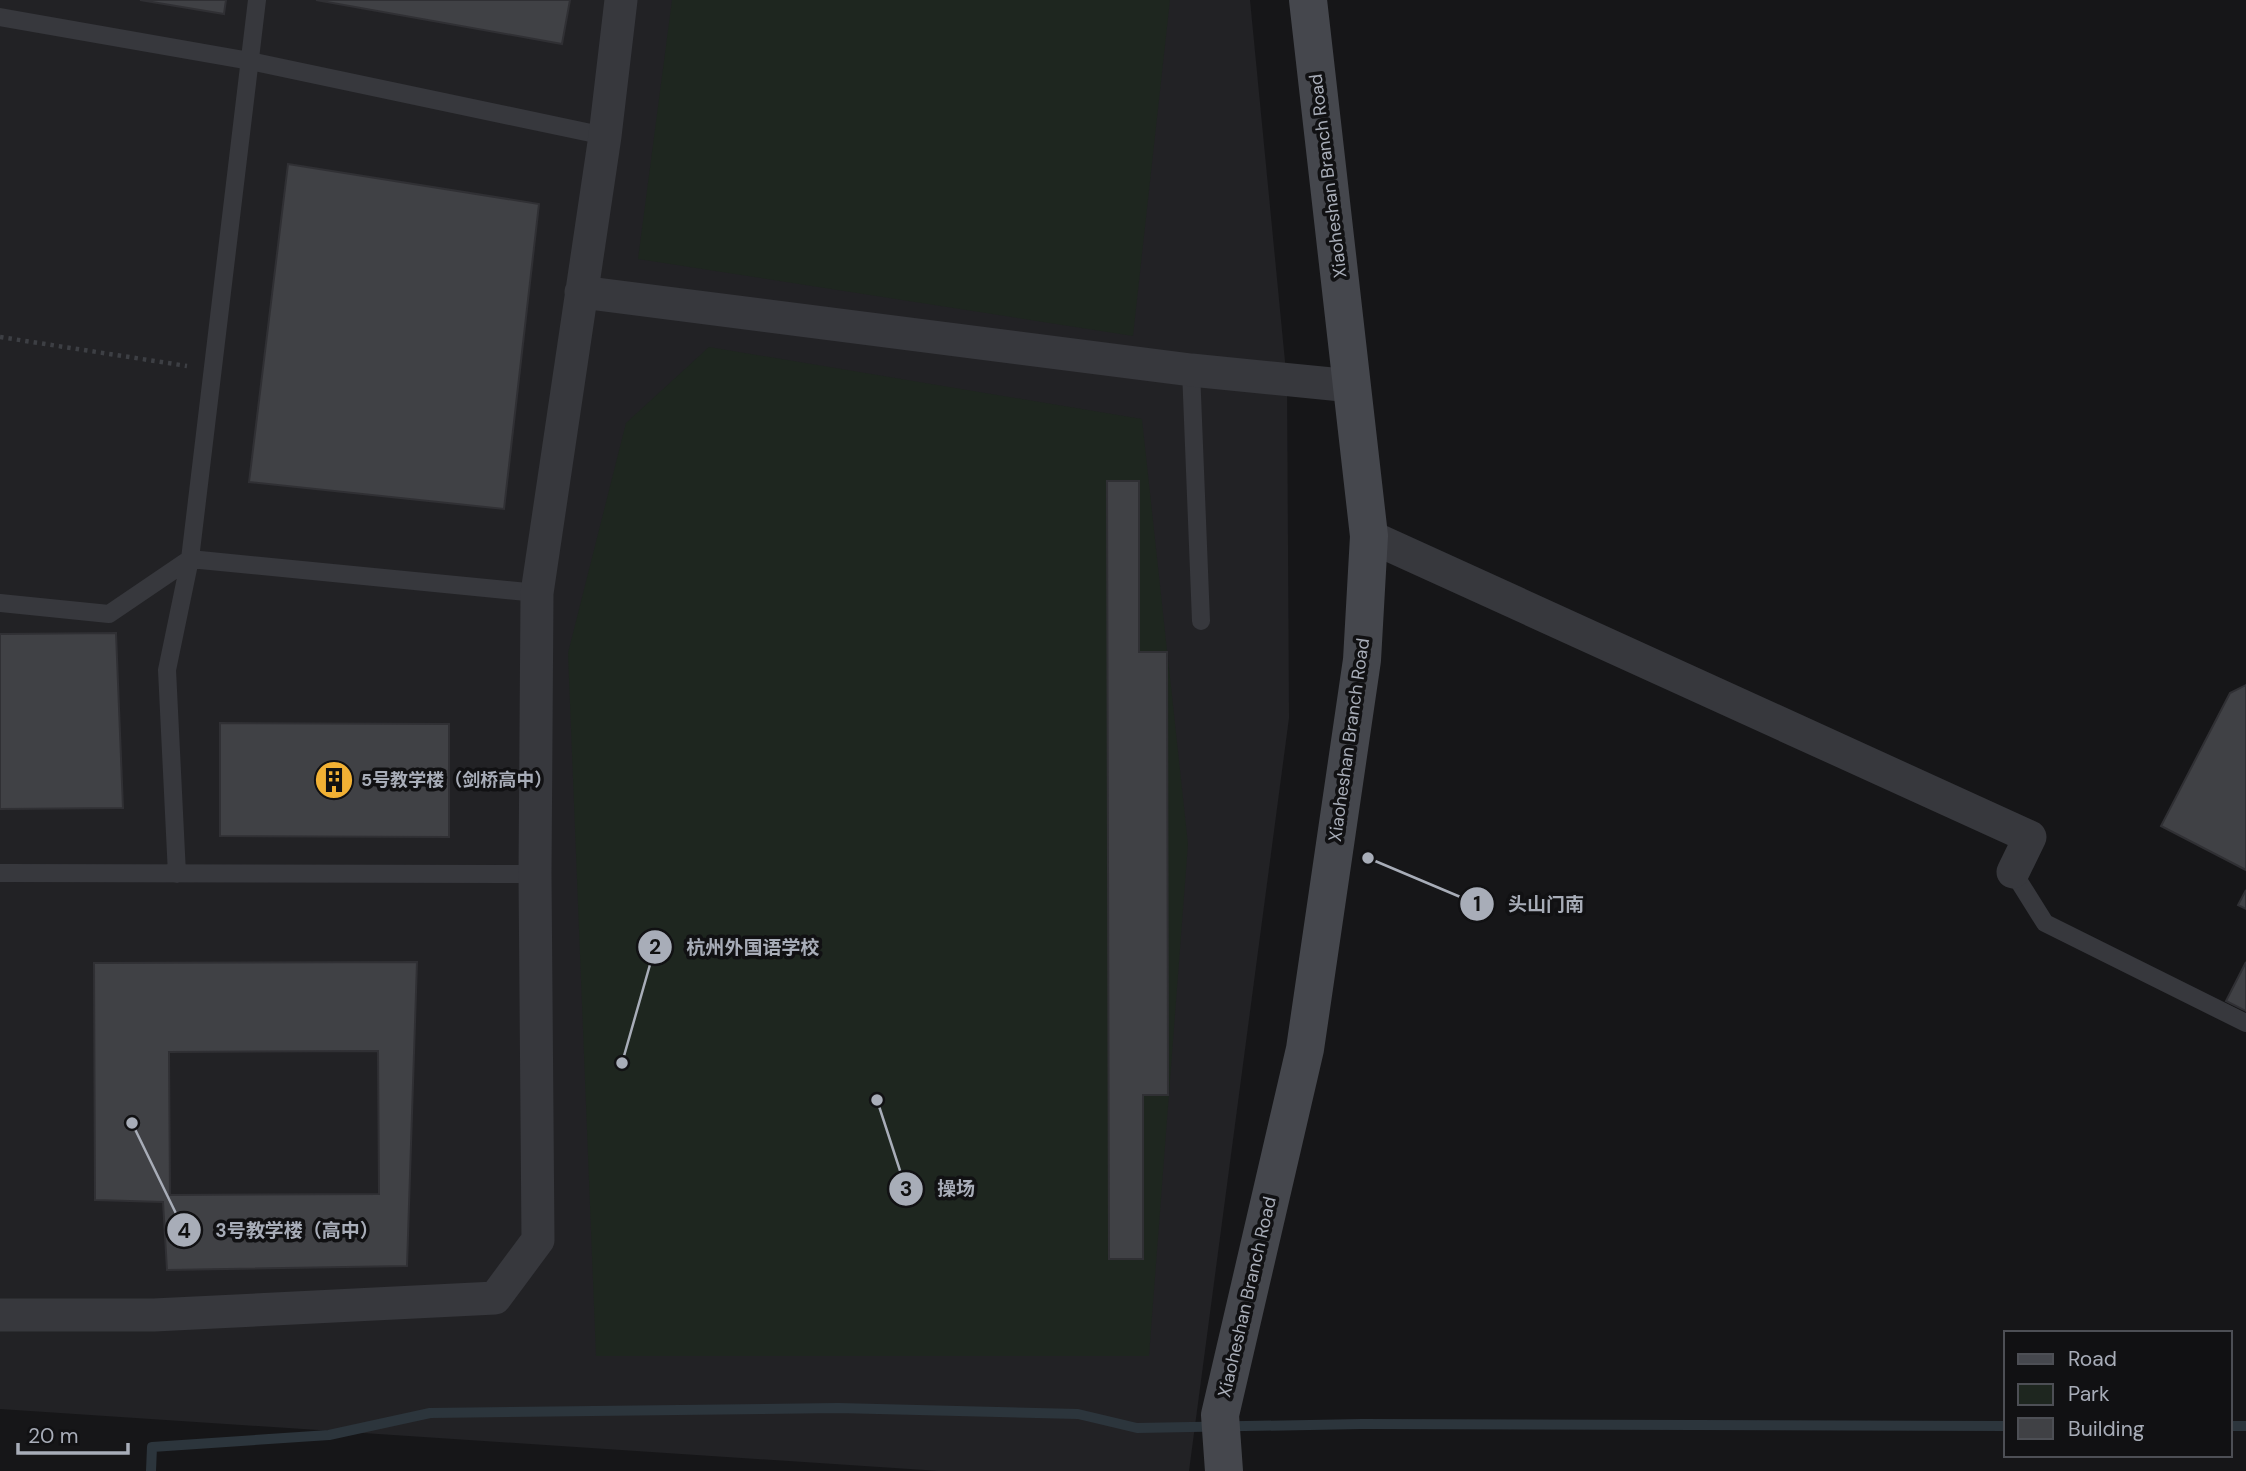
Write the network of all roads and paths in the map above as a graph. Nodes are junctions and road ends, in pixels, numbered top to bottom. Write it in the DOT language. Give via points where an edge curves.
graph roads {
  1 [pos="257,0"];
  2 [pos="621,0"];
  3 [pos="1308,0"];
  4 [pos="0,17"];
  5 [pos="250,61"];
  6 [pos="605,136"];
  7 [pos="581,292"];
  8 [pos="0,337"];
  9 [pos="212,370"];
  10 [pos="1191,370"];
  11 [pos="1352,386"];
  12 [pos="1369,536"];
  13 [pos="190,559"];
  14 [pos="537,593"];
  15 [pos="0,603"];
  16 [pos="1201,621"];
  17 [pos="2013,872"];
  18 [pos="0,873"];
  19 [pos="177,874"];
  20 [pos="535,874"];
  21 [pos="2246,1023"];
  22 [pos="0,1315"];
  23 [pos="1222,1443"];
  1 -- 5 [label="lane"];
  2 -- 6 [label="street"];
  3 -- 11 [label="street, Xiaoheshan Branch Road"];
  4 -- 5 [label="lane"];
  5 -- 6 [label="lane"];
  5 -- 9 [label="lane"];
  6 -- 7 [label="street"];
  7 -- 10 [label="street"];
  7 -- 14 [label="street"];
  8 -- 9 [label="path"];
  9 -- 13 [label="lane"];
  10 -- 11 [label="street"];
  10 -- 16 [label="lane"];
  11 -- 12 [label="street, Xiaoheshan Branch Road"];
  12 -- 17 [label="street" via="2030,837"];
  12 -- 23 [label="street, Xiaoheshan Branch Road" via="1362,660 1305,1049"];
  13 -- 14 [label="lane"];
  13 -- 15 [label="lane" via="109,614"];
  13 -- 19 [label="lane" via="167,670"];
  14 -- 20 [label="street"];
  17 -- 21 [label="lane" via="2045,923"];
  18 -- 19 [label="lane"];
  19 -- 20 [label="lane"];
  20 -- 22 [label="street" via="538,1240 495,1298 154,1315"];
}
